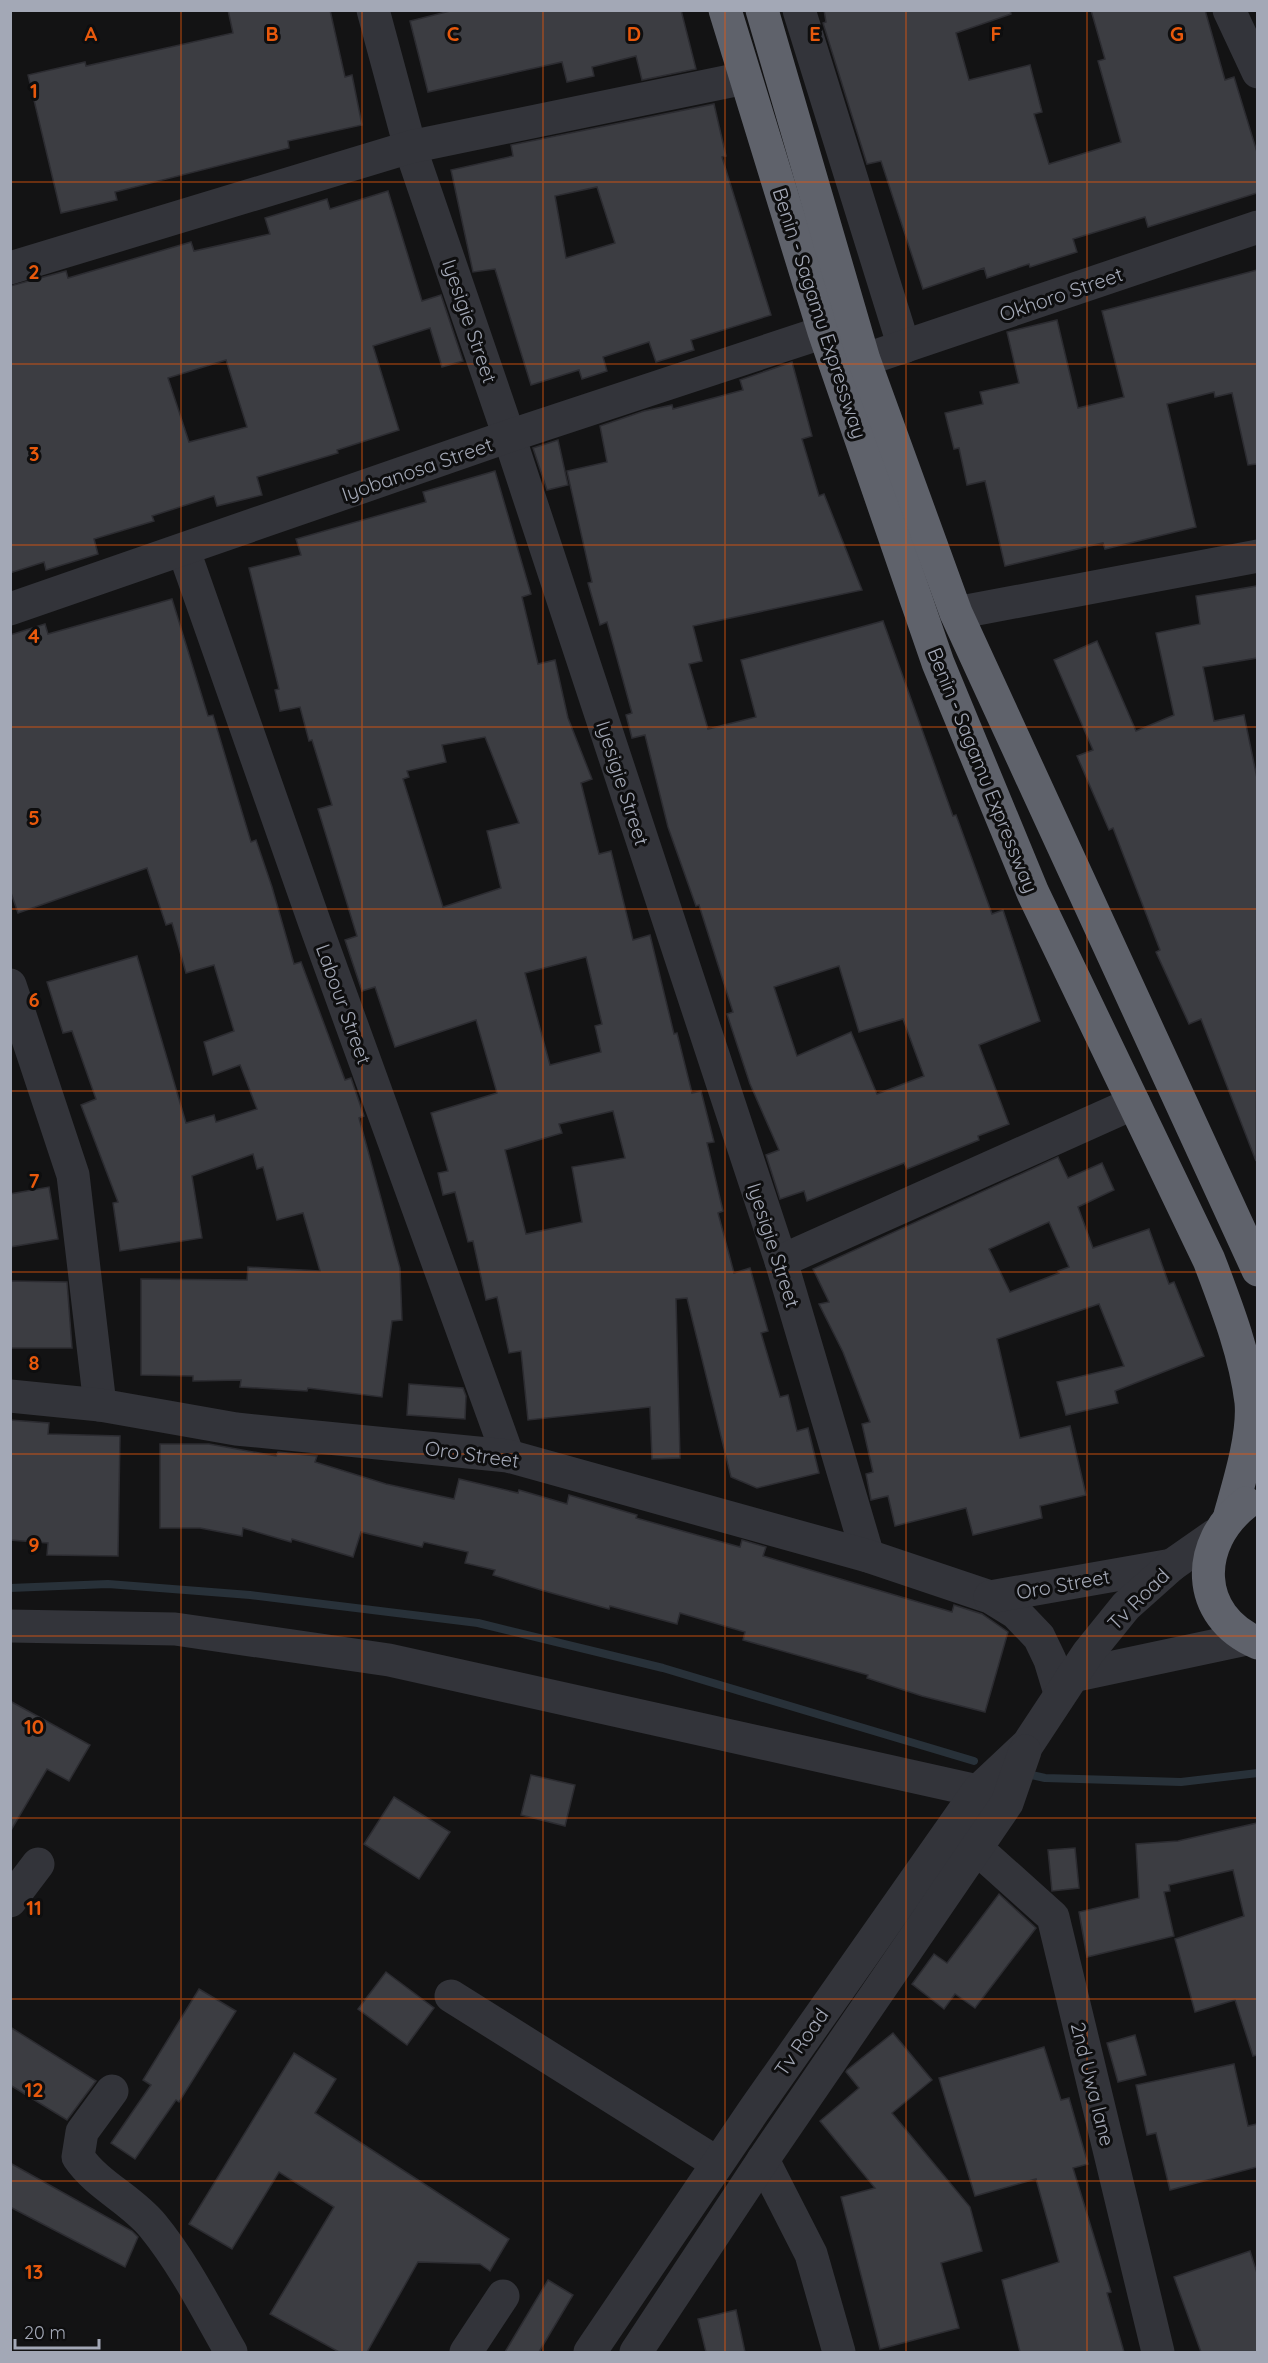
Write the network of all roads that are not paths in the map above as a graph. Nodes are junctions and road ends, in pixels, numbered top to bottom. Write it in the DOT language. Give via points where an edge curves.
graph roads {
  1 [pos="373,10"];
  2 [pos="725,10"];
  3 [pos="762,10"];
  4 [pos="799,10"];
  5 [pos="1229,10"];
  6 [pos="1257,72"];
  7 [pos="745,78"];
  8 [pos="410,147"];
  9 [pos="1257,227"];
  10 [pos="10,268"];
  11 [pos="824,332"];
  12 [pos="904,347"];
  13 [pos="864,360"];
  14 [pos="509,436"];
  15 [pos="184,551"];
  16 [pos="1257,556"];
  17 [pos="10,609"];
  18 [pos="956,613"];
  19 [pos="10,985"];
  20 [pos="1134,1103"];
  21 [pos="780,1261"];
  22 [pos="1256,1262"];
  23 [pos="10,1396"];
  24 [pos="100,1404"];
  25 [pos="508,1456"];
  26 [pos="1257,1497"];
  27 [pos="1223,1525"];
  28 [pos="868,1557"];
  29 [pos="1172,1565"];
  30 [pos="990,1597"];
  31 [pos="10,1626"];
  32 [pos="1252,1641"];
  33 [pos="1066,1684"];
  34 [pos="1028,1744"];
  35 [pos="978,1791"];
  36 [pos="975,1847"];
  37 [pos="38,1864"];
  38 [pos="10,1901"];
  39 [pos="451,1996"];
  40 [pos="112,2091"];
  41 [pos="763,2160"];
  42 [pos="717,2163"];
  43 [pos="503,2296"];
  44 [pos="231,2352"];
  45 [pos="466,2352"];
  46 [pos="590,2352"];
  47 [pos="636,2352"];
  48 [pos="839,2352"];
  49 [pos="1158,2352"];
  1 -- 8 [label="street, Iyesigie Street"];
  2 -- 7 [label="highway, Benin - Sagamu Expressway"];
  3 -- 13 [label="highway"];
  4 -- 12 [label="street"];
  5 -- 6 [label="street"];
  7 -- 8 [label="street"];
  7 -- 11 [label="highway, Benin - Sagamu Expressway"];
  8 -- 10 [label="street"];
  8 -- 14 [label="street, Iyesigie Street"];
  9 -- 12 [label="street, Okhoro Street"];
  11 -- 14 [label="street, Iyobanosa Street"];
  11 -- 20 [label="highway, Benin - Sagamu Expressway" via="938,663 1033,893"];
  12 -- 13 [label="street, Okhoro Street"];
  13 -- 18 [label="highway"];
  14 -- 15 [label="street, Iyobanosa Street"];
  14 -- 21 [label="street, Iyesigie Street"];
  15 -- 17 [label="street, Iyobanosa Street"];
  15 -- 25 [label="street, Labour Street"];
  16 -- 18 [label="street"];
  18 -- 22 [label="highway"];
  19 -- 24 [label="street" via="73,1175"];
  20 -- 21 [label="street"];
  20 -- 27 [label="highway, Benin - Sagamu Expressway" via="1209,1260 1232,1321 1246,1378 1251,1404 1245,1461"];
  21 -- 28 [label="street, Iyesigie Street"];
  23 -- 24 [label="street, Oro Street"];
  24 -- 25 [label="street, Oro Street" via="236,1429"];
  25 -- 28 [label="street, Oro Street"];
  26 -- 27 [label="highway"];
  27 -- 29 [label="street, Tv Road"];
  27 -- 32 [label="highway, Benin - Sagamu Expressway" via="1208,1564 1210,1593 1224,1619"];
  28 -- 30 [label="street, Oro Street"];
  29 -- 30 [label="street, Oro Street"];
  29 -- 33 [label="street, Tv Road" via="1125,1606"];
  30 -- 33 [label="street, Oro Street" via="1016,1613 1039,1637"];
  31 -- 35 [label="street" via="175,1629 389,1660"];
  32 -- 33 [label="street, Tv Road"];
  33 -- 34 [label="street, Tv Road"];
  34 -- 35 [label="street, Tv Road"];
  34 -- 36 [label="street, Tv Road" via="1007,1803"];
  35 -- 42 [label="street, Tv Road"];
  36 -- 41 [label="street, Tv Road"];
  36 -- 49 [label="street, 2nd Uwa lane" via="1053,1917"];
  37 -- 38 [label="street"];
  39 -- 42 [label="street"];
  40 -- 44 [label="street" via="82,2132 78,2157 88,2173 152,2224"];
  41 -- 47 [label="street, Tv Road"];
  41 -- 48 [label="street" via="811,2254"];
  42 -- 46 [label="street, Tv Road"];
  43 -- 45 [label="street"];
}
